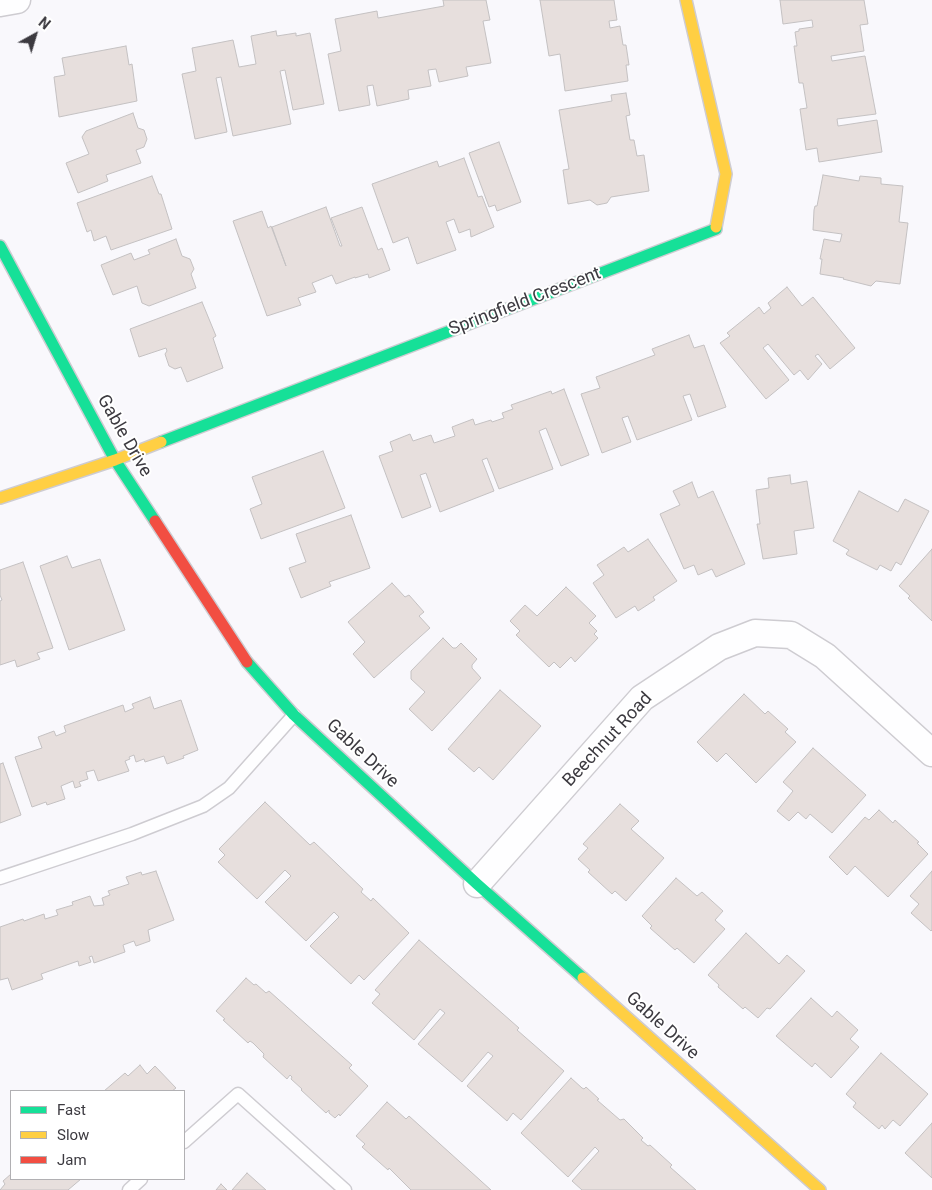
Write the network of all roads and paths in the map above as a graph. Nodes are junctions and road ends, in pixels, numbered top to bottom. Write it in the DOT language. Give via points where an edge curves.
graph roads {
  1 [pos="17,0"];
  2 [pos="686,0"];
  3 [pos="0,3"];
  4 [pos="0,246"];
  5 [pos="115,460"];
  6 [pos="0,498"];
  7 [pos="294,715"];
  8 [pos="932,753"];
  9 [pos="0,878"];
  10 [pos="477,884"];
  11 [pos="185,1141"];
  12 [pos="140,1180"];
  13 [pos="129,1190"];
  14 [pos="345,1190"];
  15 [pos="820,1190"];
  1 -- 3 [label="street"];
  2 -- 5 [label="street, Springfield Crescent" via="726,174 716,229"];
  4 -- 5 [label="street, Gable Drive"];
  5 -- 6 [label="street"];
  5 -- 7 [label="street, Gable Drive" via="250,666"];
  7 -- 9 [label="lane" via="229,788 203,806 132,834"];
  7 -- 10 [label="street, Gable Drive"];
  8 -- 10 [label="street, Beechnut Road" via="825,656 791,635 755,633 719,647 642,698"];
  10 -- 15 [label="street, Gable Drive"];
  11 -- 14 [label="lane" via="238,1094"];
  12 -- 13 [label="lane"];
}
